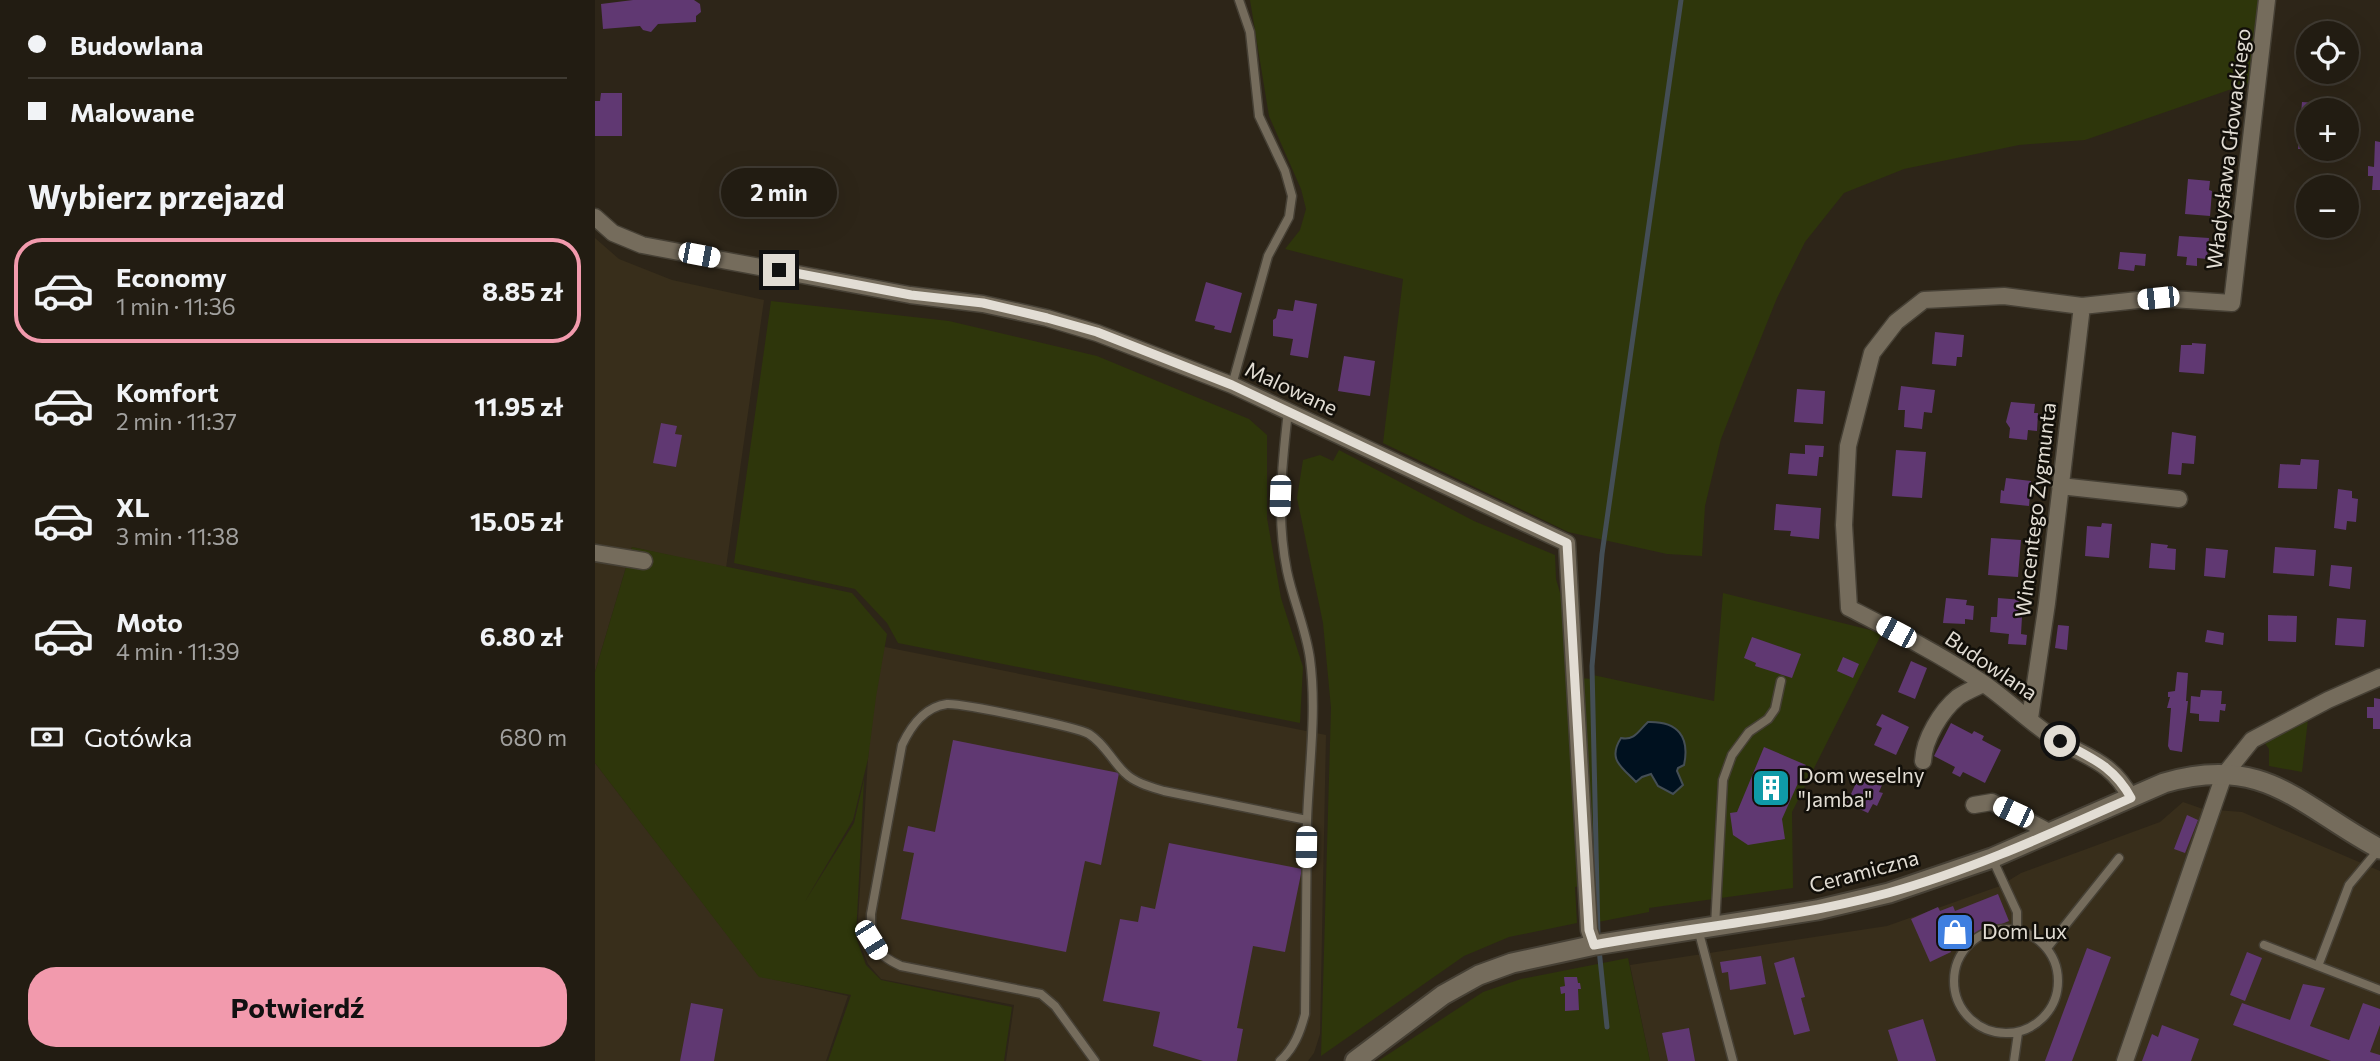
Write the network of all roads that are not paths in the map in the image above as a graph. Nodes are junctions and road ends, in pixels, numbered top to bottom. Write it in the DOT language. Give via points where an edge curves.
graph roads {
  1 [pos="1239,0"];
  2 [pos="2267,0"];
  3 [pos="595,217"];
  4 [pos="2082,306"];
  5 [pos="1232,385"];
  6 [pos="1288,411"];
  7 [pos="2060,486"];
  8 [pos="2179,499"];
  9 [pos="595,553"];
  10 [pos="644,561"];
  11 [pos="2380,677"];
  12 [pos="1781,681"];
  13 [pos="1983,684"];
  14 [pos="2030,718"];
  15 [pos="1923,761"];
  16 [pos="2224,775"];
  17 [pos="2131,798"];
  18 [pos="1974,805"];
  19 [pos="1307,820"];
  20 [pos="2051,833"];
  21 [pos="2380,849"];
  22 [pos="1992,858"];
  23 [pos="2119,858"];
  24 [pos="1706,927"];
  25 [pos="2017,930"];
  26 [pos="1598,944"];
  27 [pos="2264,945"];
  28 [pos="2047,948"];
  29 [pos="2318,966"];
  30 [pos="2380,990"];
  31 [pos="2018,1033"];
  32 [pos="1095,1061"];
  33 [pos="1280,1061"];
  34 [pos="1355,1061"];
  35 [pos="1733,1061"];
  36 [pos="2014,1061"];
  37 [pos="2125,1061"];
  1 -- 5 [label="lane" via="1250,32 1259,116 1292,196 1289,217 1268,256"];
  2 -- 4 [label="street, Władysława Głowackiego" via="2232,303 2158,298"];
  3 -- 5 [label="street, Malowane" via="613,233 642,245 1047,318 1154,353"];
  4 -- 7 [label="street, Wincentego Zygmunta"];
  4 -- 13 [label="street, Budowlana" via="2004,296 1924,300 1896,322 1872,353 1848,446 1844,525 1849,608 1942,656"];
  5 -- 6 [label="street, Malowane"];
  6 -- 19 [label="lane" via="1279,519 1311,677"];
  6 -- 26 [label="street, Malowane" via="1567,543 1589,930"];
  7 -- 8 [label="street"];
  7 -- 14 [label="street, Wincentego Zygmunta"];
  9 -- 10 [label="street"];
  11 -- 16 [label="street" via="2252,740"];
  12 -- 24 [label="lane" via="1775,709 1732,755 1723,780"];
  13 -- 14 [label="street, Budowlana"];
  13 -- 15 [label="street" via="1959,696 1944,712 1924,749"];
  14 -- 17 [label="street, Budowlana" via="2047,734 2118,776"];
  16 -- 17 [label="street, Ceramiczna" via="2183,778"];
  16 -- 21 [label="street, Ceramiczna" via="2276,786"];
  16 -- 37 [label="street"];
  17 -- 20 [label="street, Ceramiczna"];
  18 -- 20 [label="street" via="1992,802"];
  19 -- 32 [label="lane" via="1145,785 1127,775 1087,733 947,704 927,712 911,726 902,745 871,914 871,940 882,957 901,966 1041,994"];
  19 -- 33 [label="lane" via="1305,1014 1300,1035"];
  20 -- 22 [label="street, Ceramiczna"];
  21 -- 29 [label="lane" via="2349,885"];
  22 -- 24 [label="street, Ceramiczna" via="1889,893 1817,910"];
  22 -- 25 [label="lane" via="2017,912"];
  23 -- 28 [label="lane"];
  24 -- 26 [label="street, Ceramiczna"];
  24 -- 35 [label="lane"];
  25 -- 28 [label="lane"];
  25 -- 31 [label="lane" via="2000,929 1970,944 1954,973 1954,990 1970,1020 2000,1034"];
  26 -- 34 [label="street, Ceramiczna" via="1512,962 1479,975 1443,995"];
  27 -- 29 [label="lane"];
  28 -- 31 [label="lane" via="2056,963 2056,998 2041,1020"];
  29 -- 30 [label="lane"];
  31 -- 36 [label="lane"];
}
